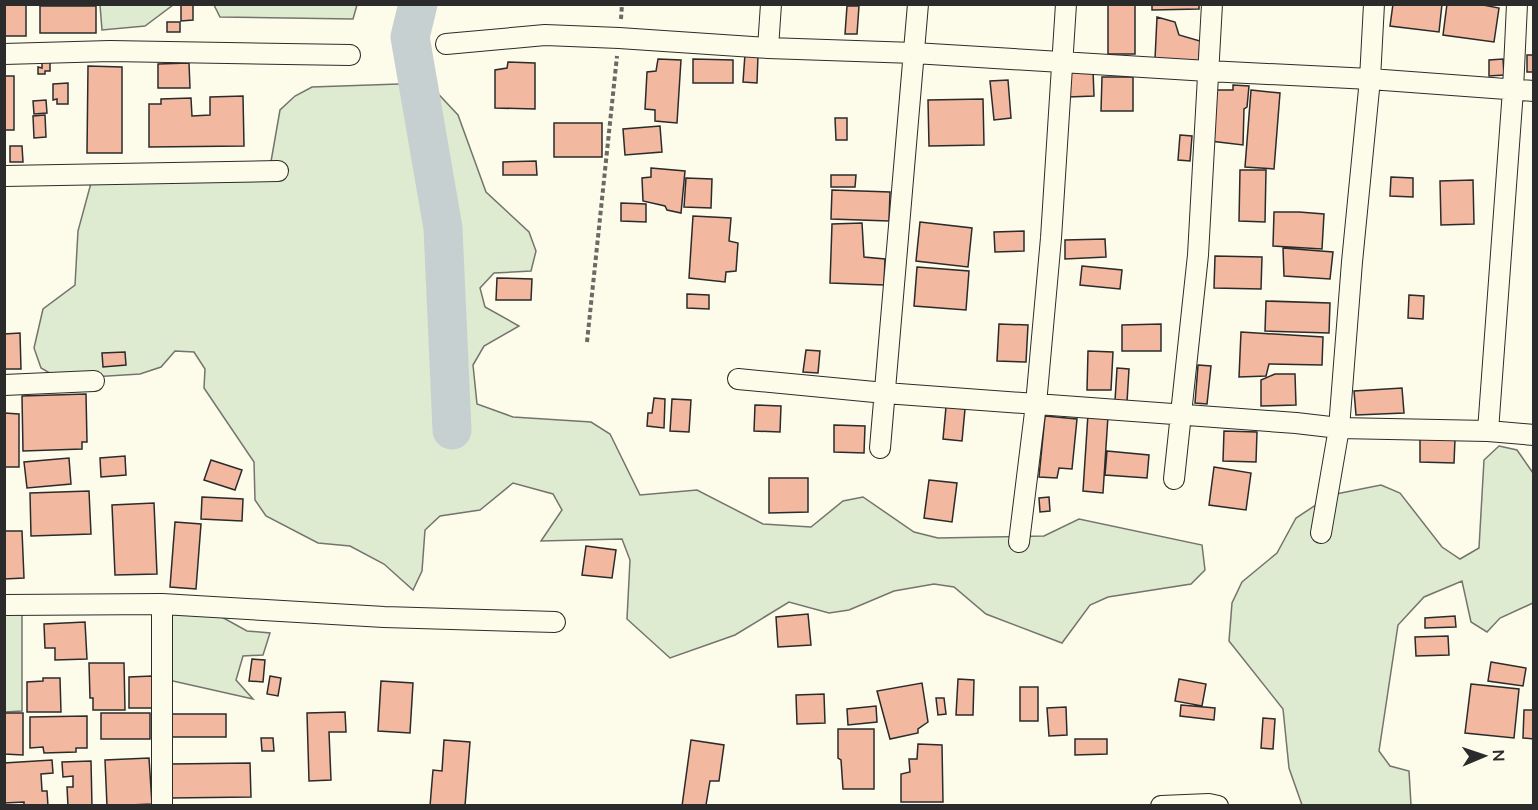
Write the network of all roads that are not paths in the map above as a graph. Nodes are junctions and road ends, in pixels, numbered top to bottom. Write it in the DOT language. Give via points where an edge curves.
graph roads {
  1 [pos="771,4"];
  2 [pos="918,4"];
  3 [pos="1066,4"];
  4 [pos="1212,4"];
  5 [pos="1374,4"];
  6 [pos="1517,4"];
  7 [pos="446,44"];
  8 [pos="768,48"];
  9 [pos="914,53"];
  10 [pos="4,54"];
  11 [pos="350,56"];
  12 [pos="1062,62"];
  13 [pos="1208,71"];
  14 [pos="1370,79"];
  15 [pos="1513,90"];
  16 [pos="1533,91"];
  17 [pos="278,171"];
  18 [pos="4,176"];
  19 [pos="738,380"];
  20 [pos="94,381"];
  21 [pos="4,385"];
  22 [pos="885,393"];
  23 [pos="1036,404"];
  24 [pos="1180,414"];
  25 [pos="1339,428"];
  26 [pos="1488,431"];
  27 [pos="1533,435"];
  28 [pos="880,448"];
  29 [pos="1174,479"];
  30 [pos="1322,533"];
  31 [pos="1019,542"];
  32 [pos="162,604"];
  33 [pos="4,605"];
  34 [pos="555,622"];
  35 [pos="162,806"];
  36 [pos="1161,806"];
  37 [pos="1218,806"];
  1 -- 8 [label="street"];
  2 -- 9 [label="street"];
  3 -- 12 [label="street"];
  4 -- 13 [label="street"];
  5 -- 14 [label="street"];
  6 -- 15 [label="street"];
  7 -- 8 [label="street" via="545,36"];
  8 -- 9 [label="street"];
  9 -- 12 [label="street"];
  9 -- 22 [label="street"];
  10 -- 11 [label="street" via="110,51"];
  12 -- 13 [label="street"];
  12 -- 23 [label="street" via="1052,238"];
  13 -- 14 [label="street"];
  13 -- 24 [label="street" via="1198,255"];
  14 -- 15 [label="street"];
  14 -- 25 [label="street"];
  15 -- 16 [label="street"];
  15 -- 26 [label="street"];
  17 -- 18 [label="street"];
  19 -- 22 [label="street"];
  20 -- 21 [label="street"];
  22 -- 23 [label="street"];
  22 -- 28 [label="street"];
  23 -- 24 [label="street"];
  23 -- 31 [label="street"];
  24 -- 25 [label="street"];
  24 -- 29 [label="street"];
  25 -- 26 [label="street"];
  25 -- 30 [label="street"];
  26 -- 27 [label="street"];
  32 -- 33 [label="street"];
  32 -- 34 [label="street"];
  32 -- 35 [label="street"];
  36 -- 37 [label="street"];
}
